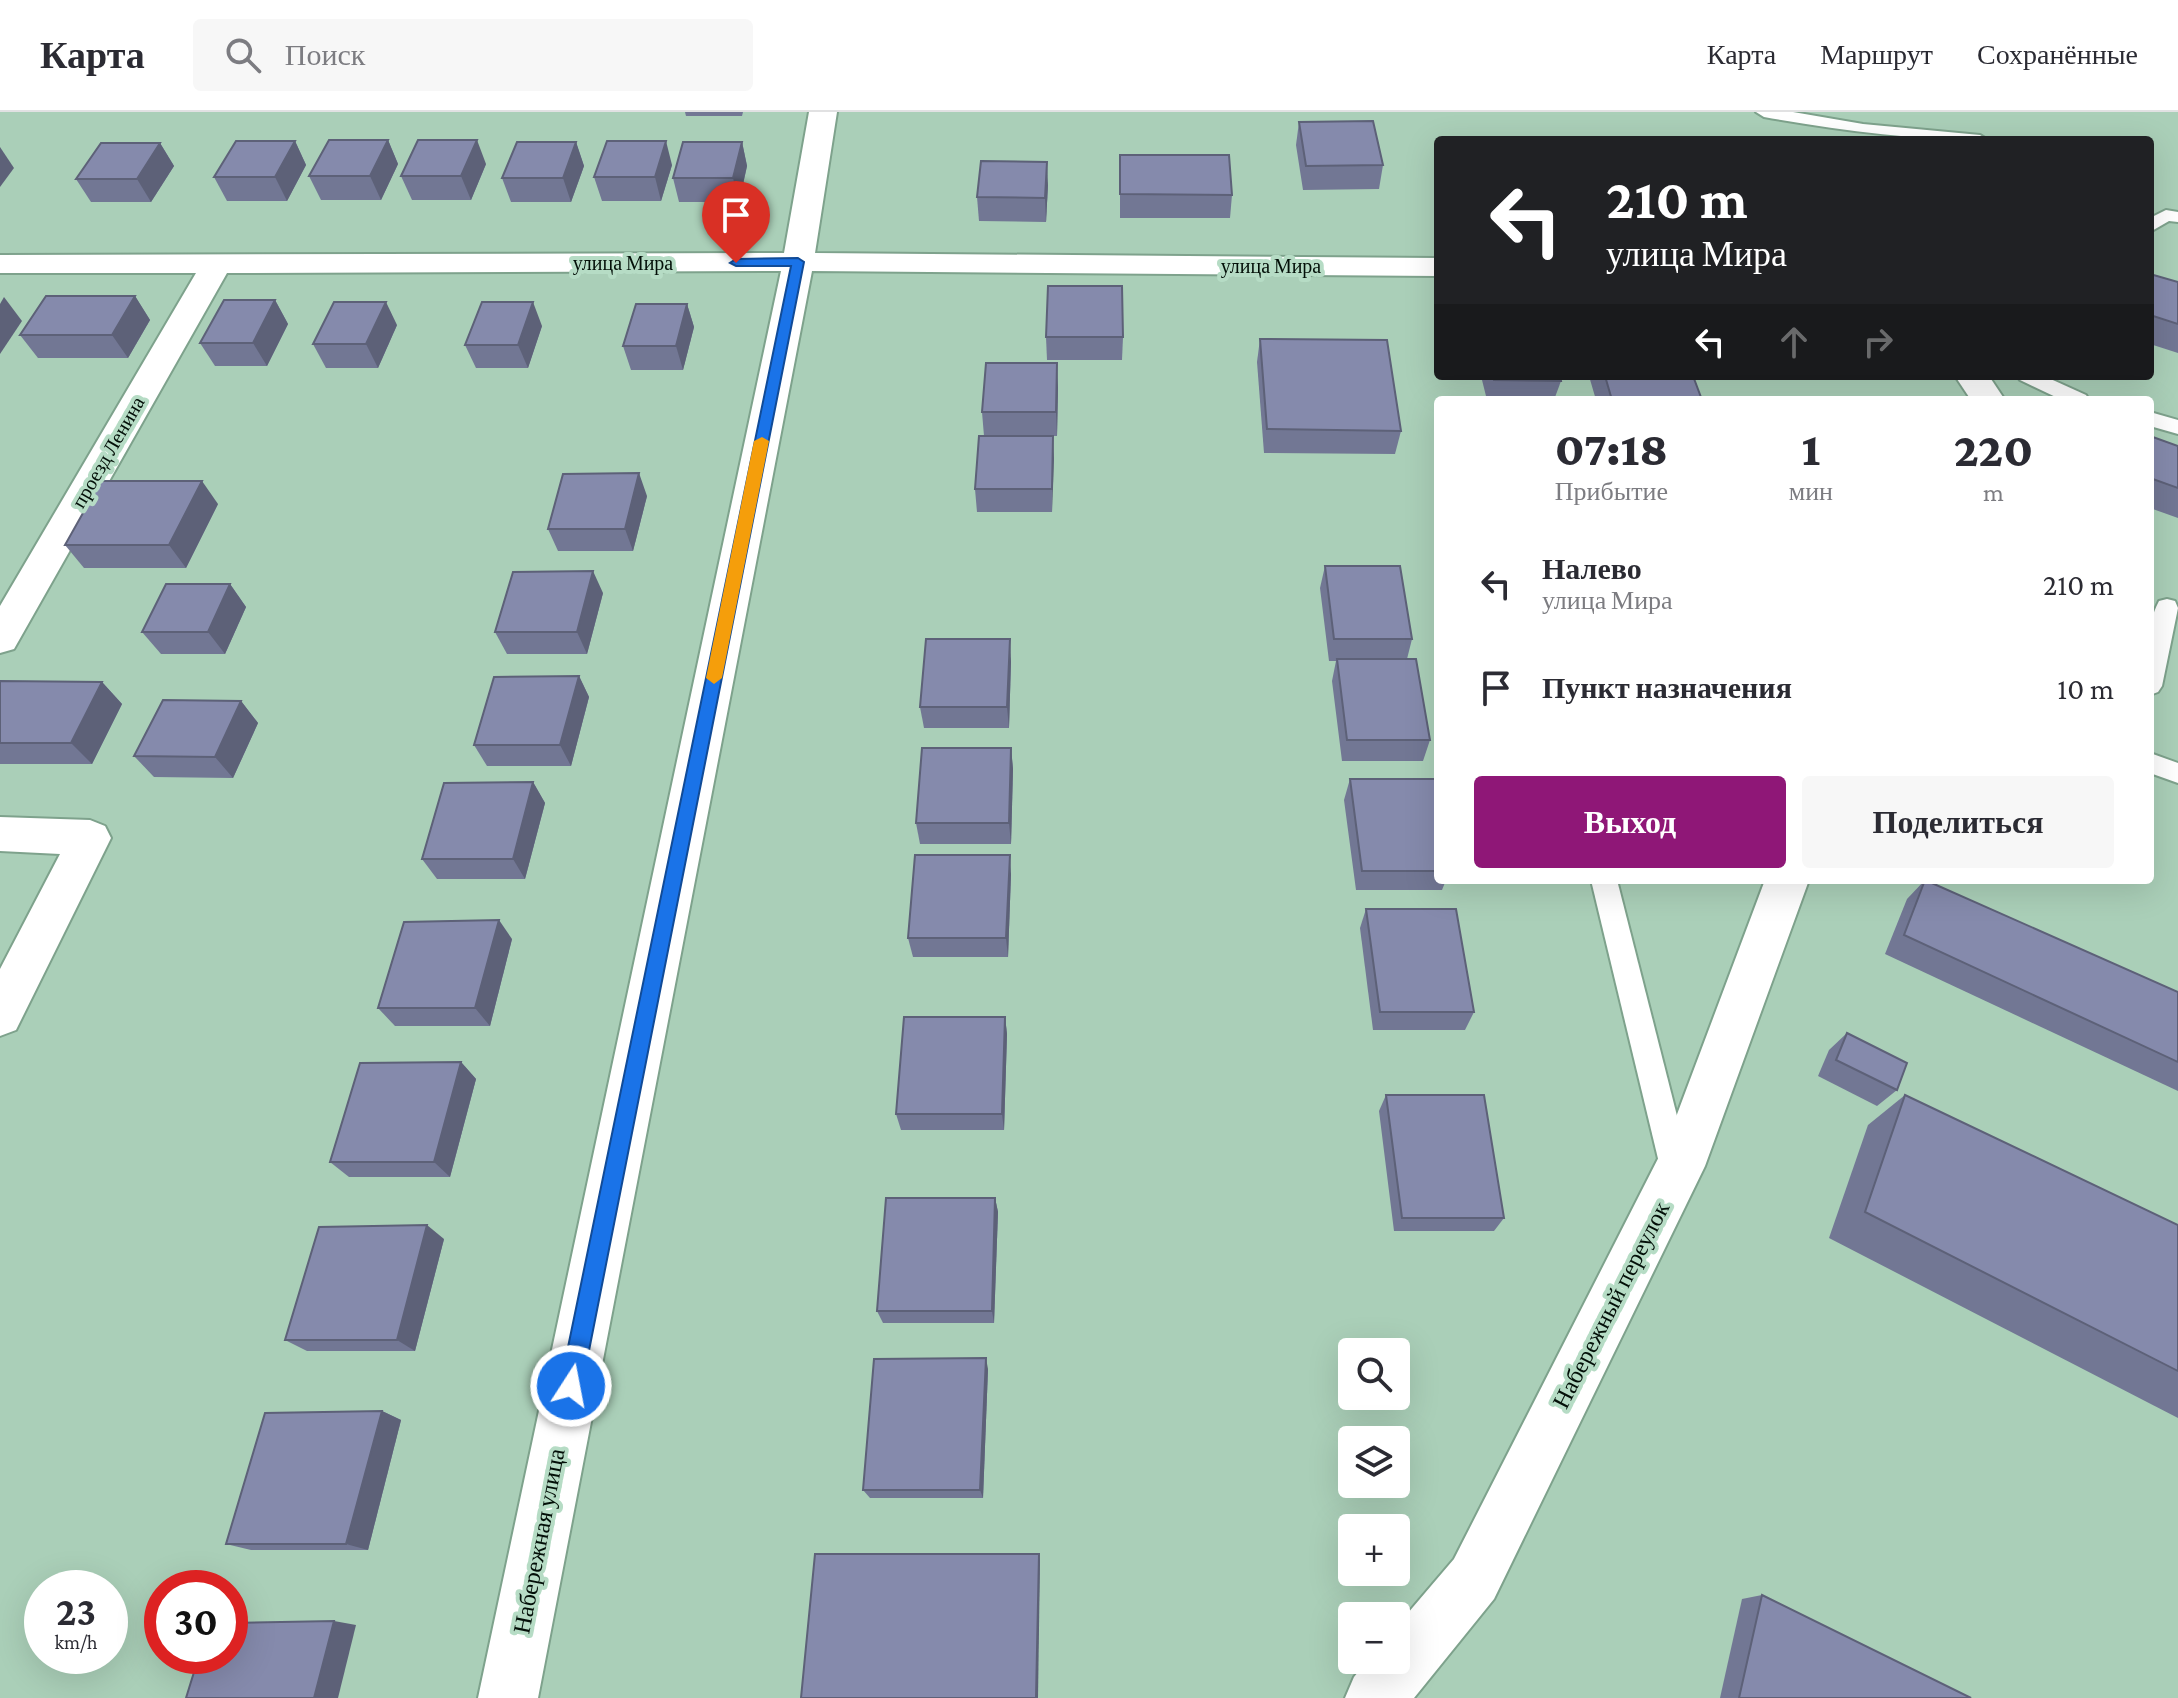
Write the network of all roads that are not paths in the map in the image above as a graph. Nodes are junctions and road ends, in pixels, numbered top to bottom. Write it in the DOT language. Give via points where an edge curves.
graph roads {
  1 [pos="823,112"];
  2 [pos="1764,112"];
  3 [pos="1937,136"];
  4 [pos="2178,217"];
  5 [pos="2154,224"];
  6 [pos="798,262"];
  7 [pos="0,264"];
  8 [pos="216,265"];
  9 [pos="1434,267"];
  10 [pos="2036,380"];
  11 [pos="2070,396"];
  12 [pos="2154,420"];
  13 [pos="2178,427"];
  14 [pos="2165,606"];
  15 [pos="0,639"];
  16 [pos="2154,665"];
  17 [pos="2154,764"];
  18 [pos="2178,773"];
  19 [pos="0,834"];
  20 [pos="1605,884"];
  21 [pos="1786,884"];
  22 [pos="0,1015"];
  23 [pos="1677,1174"];
  24 [pos="508,1698"];
  25 [pos="1375,1698"];
  1 -- 6 [label="street, Набережная улица"];
  2 -- 3 [label="lane"];
  4 -- 5 [label="lane" via="2166,215"];
  6 -- 8 [label="street, улица Мира"];
  6 -- 9 [label="street, улица Мира"];
  6 -- 24 [label="street, Набережная улица"];
  7 -- 8 [label="street, улица Мира"];
  8 -- 15 [label="street, проезд Ленина"];
  10 -- 11 [label="lane"];
  12 -- 13 [label="lane"];
  14 -- 16 [label="lane"];
  17 -- 18 [label="lane"];
  19 -- 22 [label="street" via="90,838"];
  20 -- 23 [label="lane"];
  21 -- 23 [label="street, Набережный переулок"];
  23 -- 25 [label="street, Набережный переулок" via="1474,1579"];
}
